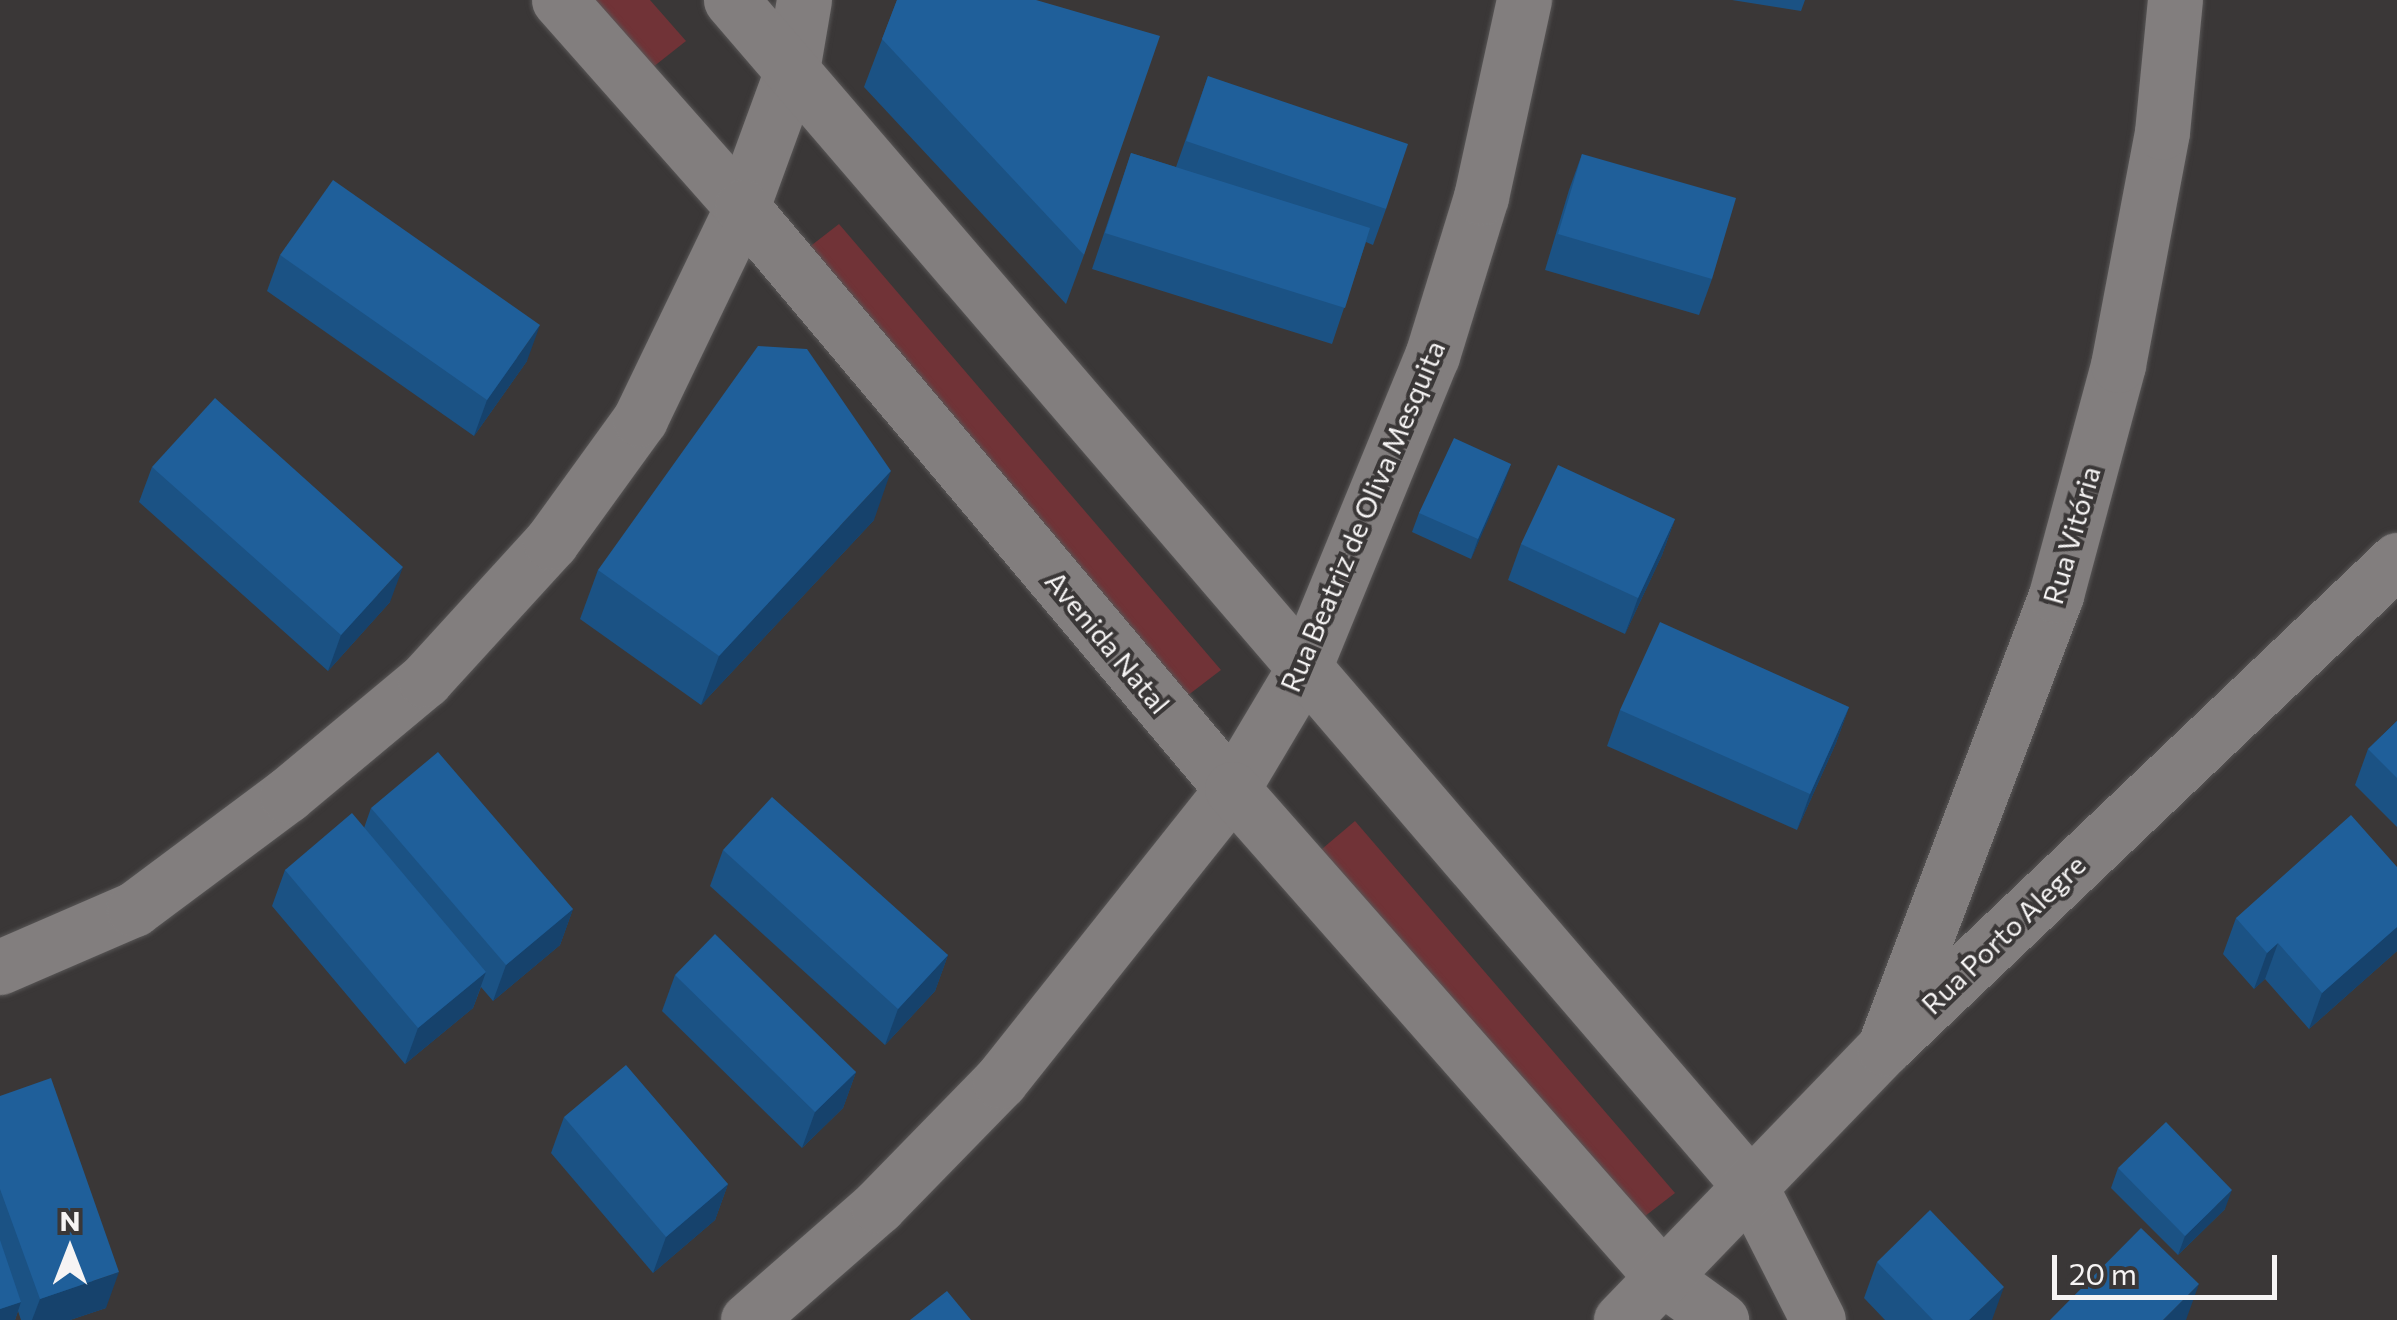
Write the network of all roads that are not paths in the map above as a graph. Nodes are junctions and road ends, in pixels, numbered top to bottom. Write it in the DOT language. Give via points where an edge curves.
graph roads {
  1 [pos="558,0"];
  2 [pos="730,0"];
  3 [pos="804,0"];
  4 [pos="1524,0"];
  5 [pos="2175,0"];
  6 [pos="792,70"];
  7 [pos="742,207"];
  8 [pos="2397,560"];
  9 [pos="1303,670"];
  10 [pos="1232,789"];
  11 [pos="0,967"];
  12 [pos="1884,1048"];
  13 [pos="1750,1186"];
  14 [pos="1663,1278"];
  15 [pos="748,1320"];
  16 [pos="1621,1320"];
  17 [pos="1721,1320"];
  18 [pos="1818,1320"];
  1 -- 7 [label="street, Avenida Natal"];
  2 -- 6 [label="street"];
  3 -- 6 [label="street"];
  4 -- 9 [label="street, Rua Beatriz de Oliva Mesquita" via="1482,197 1432,356"];
  5 -- 12 [label="street, Rua Vitória" via="2162,132 2118,365 2056,595"];
  6 -- 7 [label="street"];
  6 -- 9 [label="street"];
  7 -- 10 [label="street, Avenida Natal"];
  7 -- 11 [label="street" via="640,419 552,542 425,680 287,795 134,909"];
  8 -- 12 [label="street, Rua Porto Alegre"];
  9 -- 10 [label="street, Rua Beatriz de Oliva Mesquita"];
  9 -- 13 [label="street"];
  10 -- 14 [label="street, Avenida Natal"];
  10 -- 15 [label="street, Rua Beatriz de Oliva Mesquita" via="1000,1081 878,1206"];
  12 -- 13 [label="street, Rua Porto Alegre"];
  13 -- 14 [label="street, Rua Porto Alegre"];
  13 -- 18 [label="street"];
  14 -- 16 [label="street, Rua Porto Alegre"];
  14 -- 17 [label="street, Avenida Natal"];
}
